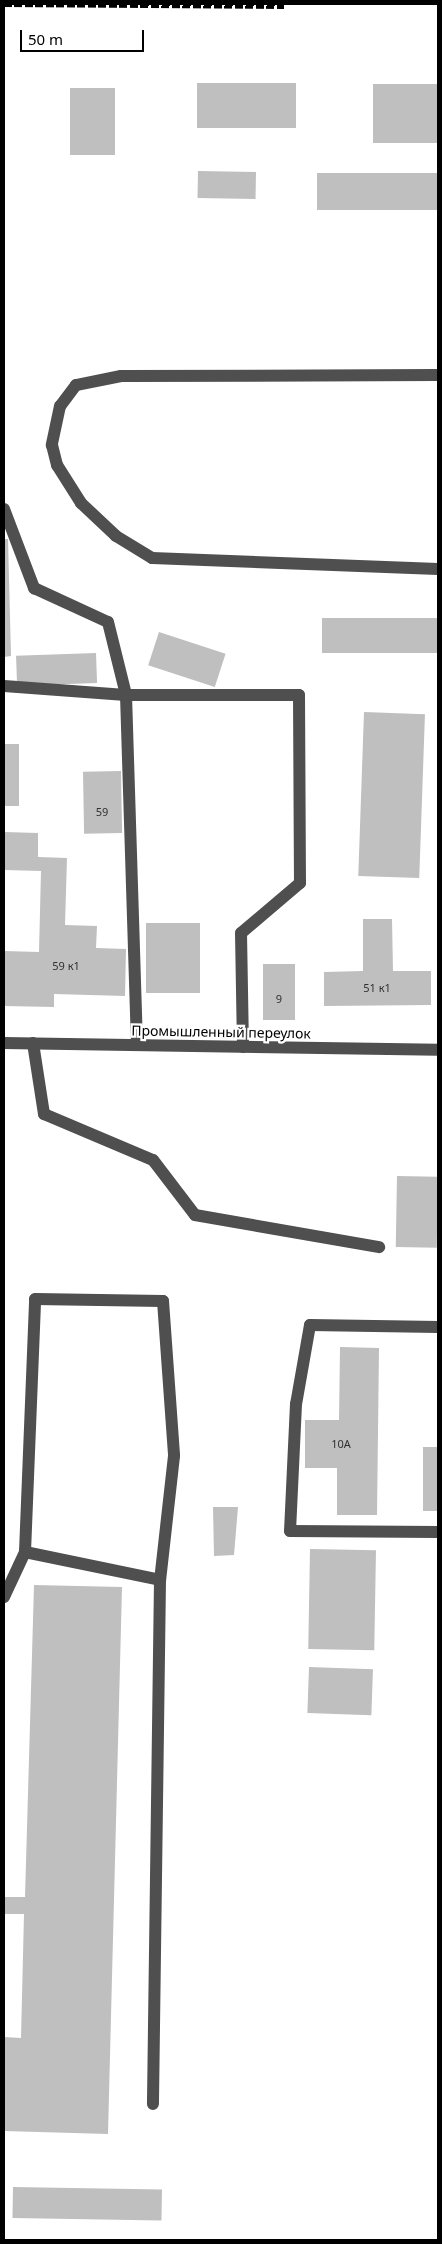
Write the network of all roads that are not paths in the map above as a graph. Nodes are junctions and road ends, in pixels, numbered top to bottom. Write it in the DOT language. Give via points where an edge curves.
graph roads {
  1 [pos="438,375"];
  2 [pos="4,509"];
  3 [pos="438,569"];
  4 [pos="4,686"];
  5 [pos="126,695"];
  6 [pos="4,1043"];
  7 [pos="33,1043"];
  8 [pos="137,1045"];
  9 [pos="242,1048"];
  10 [pos="438,1050"];
  11 [pos="379,1247"];
  12 [pos="438,1327"];
  13 [pos="438,1532"];
  14 [pos="25,1552"];
  15 [pos="160,1580"];
  16 [pos="4,1597"];
  17 [pos="153,2104"];
  1 -- 3 [label="street" via="121,376 76,386 60,406 52,445 58,465 81,503 116,536 152,558"];
  2 -- 5 [label="street" via="34,588 108,622"];
  4 -- 5 [label="street"];
  5 -- 8 [label="street"];
  5 -- 9 [label="street" via="299,695 300,883 240,933"];
  6 -- 7 [label="street, Промышленный переулок"];
  7 -- 8 [label="street, Промышленный переулок"];
  7 -- 11 [label="street" via="44,1114 154,1160 195,1215"];
  8 -- 9 [label="street, Промышленный переулок"];
  9 -- 10 [label="street, Промышленный переулок"];
  12 -- 13 [label="street" via="310,1325 296,1404 290,1531"];
  14 -- 15 [label="street"];
  14 -- 15 [label="street" via="36,1299 163,1301 174,1456"];
  14 -- 16 [label="street"];
  15 -- 17 [label="street"];
}
